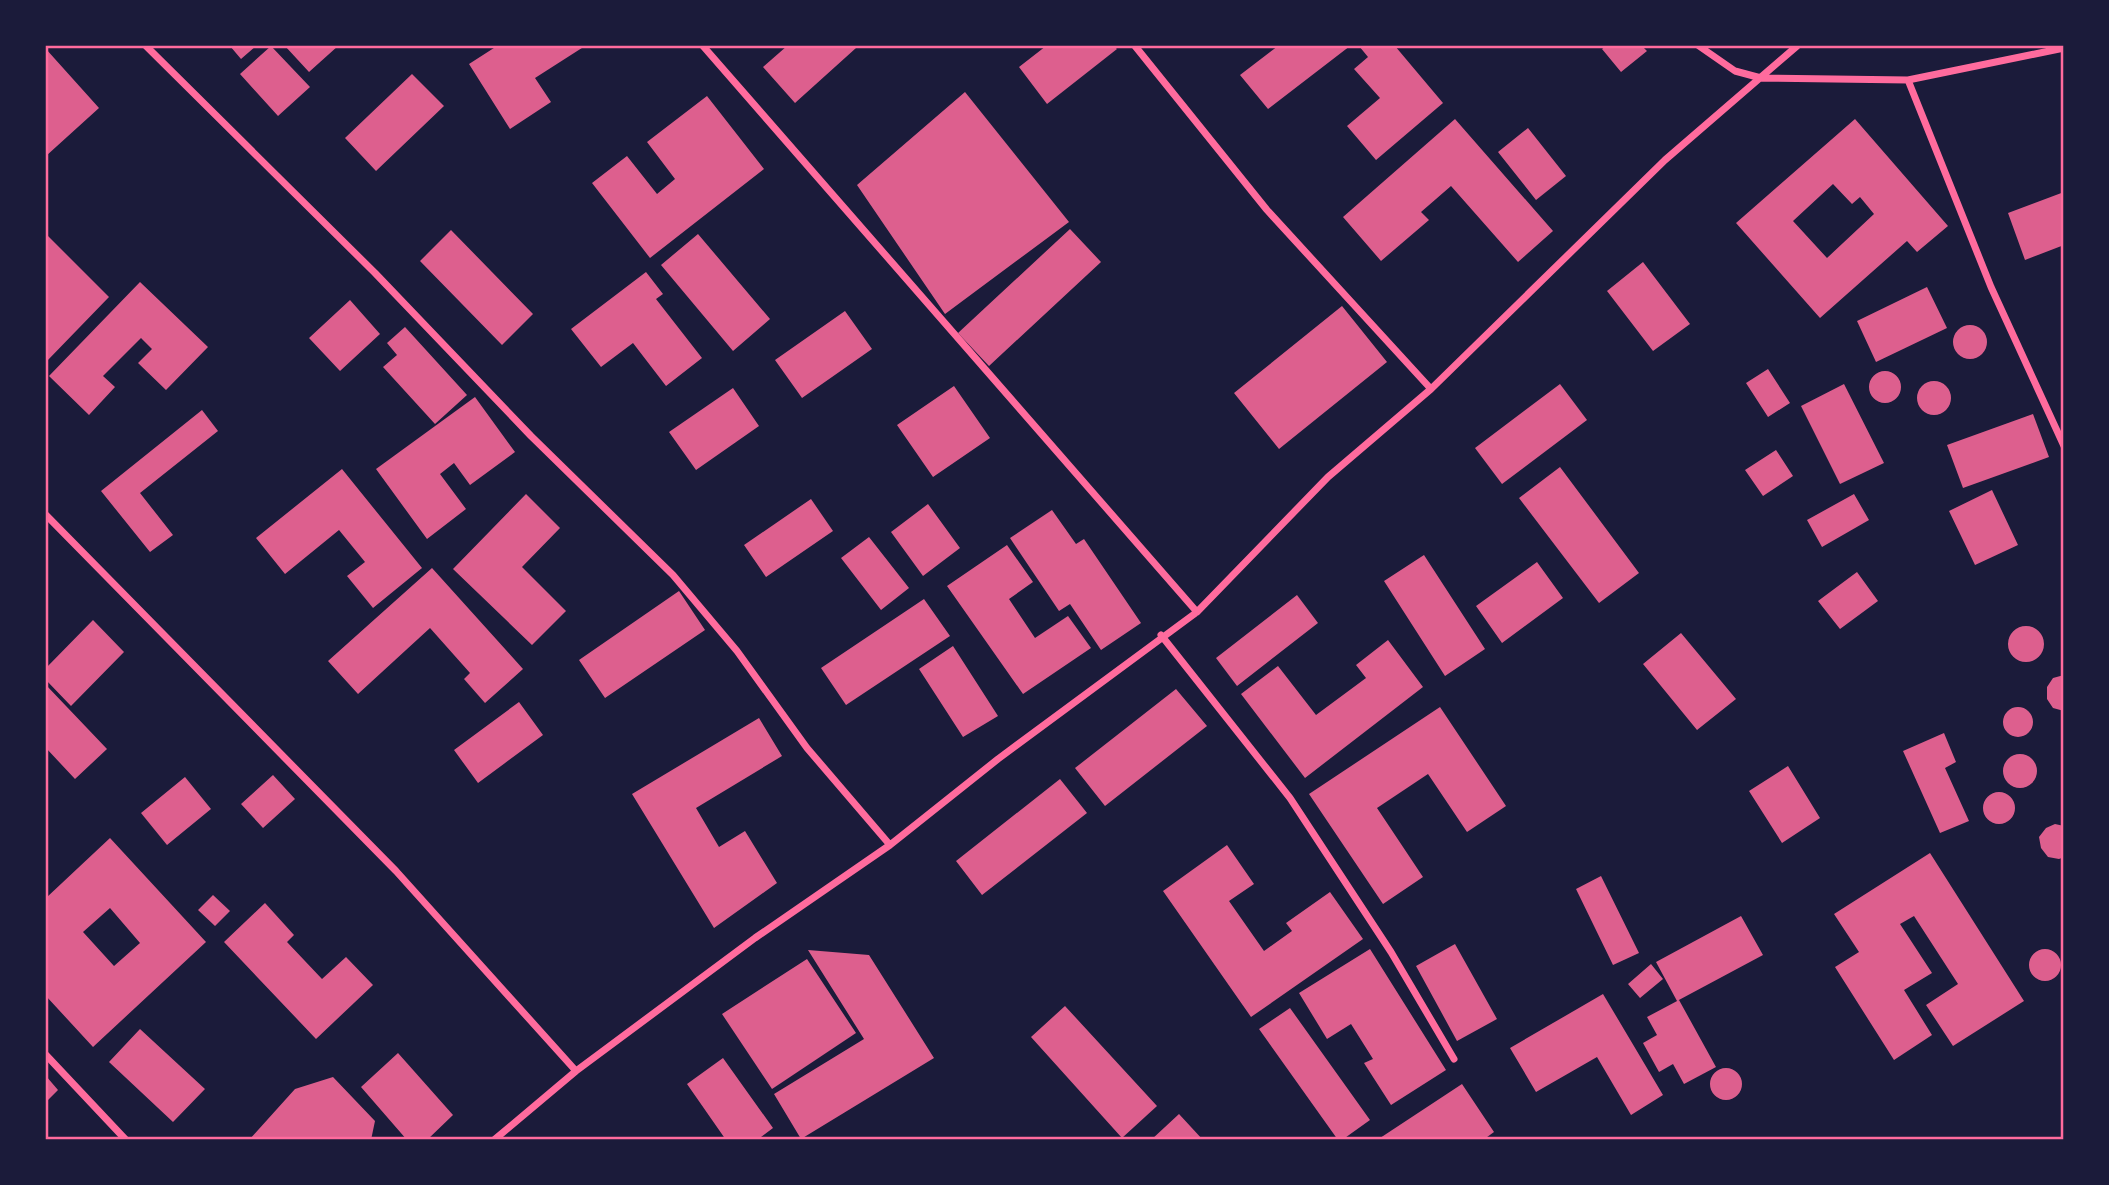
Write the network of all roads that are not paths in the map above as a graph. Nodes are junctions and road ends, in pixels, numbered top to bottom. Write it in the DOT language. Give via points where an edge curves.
graph roads {
  1 [pos="146,46"];
  2 [pos="704,46"];
  3 [pos="1135,46"];
  4 [pos="1699,46"];
  5 [pos="1797,46"];
  6 [pos="2063,48"];
  7 [pos="1761,78"];
  8 [pos="1908,80"];
  9 [pos="1431,389"];
  10 [pos="2063,446"];
  11 [pos="46,514"];
  12 [pos="1197,612"];
  13 [pos="1161,635"];
  14 [pos="890,845"];
  15 [pos="46,1055"];
  16 [pos="1454,1059"];
  17 [pos="576,1071"];
  18 [pos="125,1139"];
  19 [pos="494,1139"];
  1 -- 14 [label="street" via="673,575 737,651 807,748"];
  2 -- 12 [label="street"];
  3 -- 9 [label="street" via="1267,210"];
  4 -- 7 [label="street" via="1735,71"];
  5 -- 7 [label="street"];
  6 -- 8 [label="street"];
  7 -- 8 [label="street"];
  7 -- 9 [label="street" via="1665,160"];
  8 -- 10 [label="street" via="1991,287"];
  9 -- 12 [label="street" via="1328,477"];
  11 -- 17 [label="street" via="396,871"];
  12 -- 13 [label="street"];
  13 -- 14 [label="street"];
  13 -- 16 [label="street" via="1290,798 1391,952"];
  14 -- 17 [label="street"];
  15 -- 18 [label="street"];
  17 -- 19 [label="street"];
}
